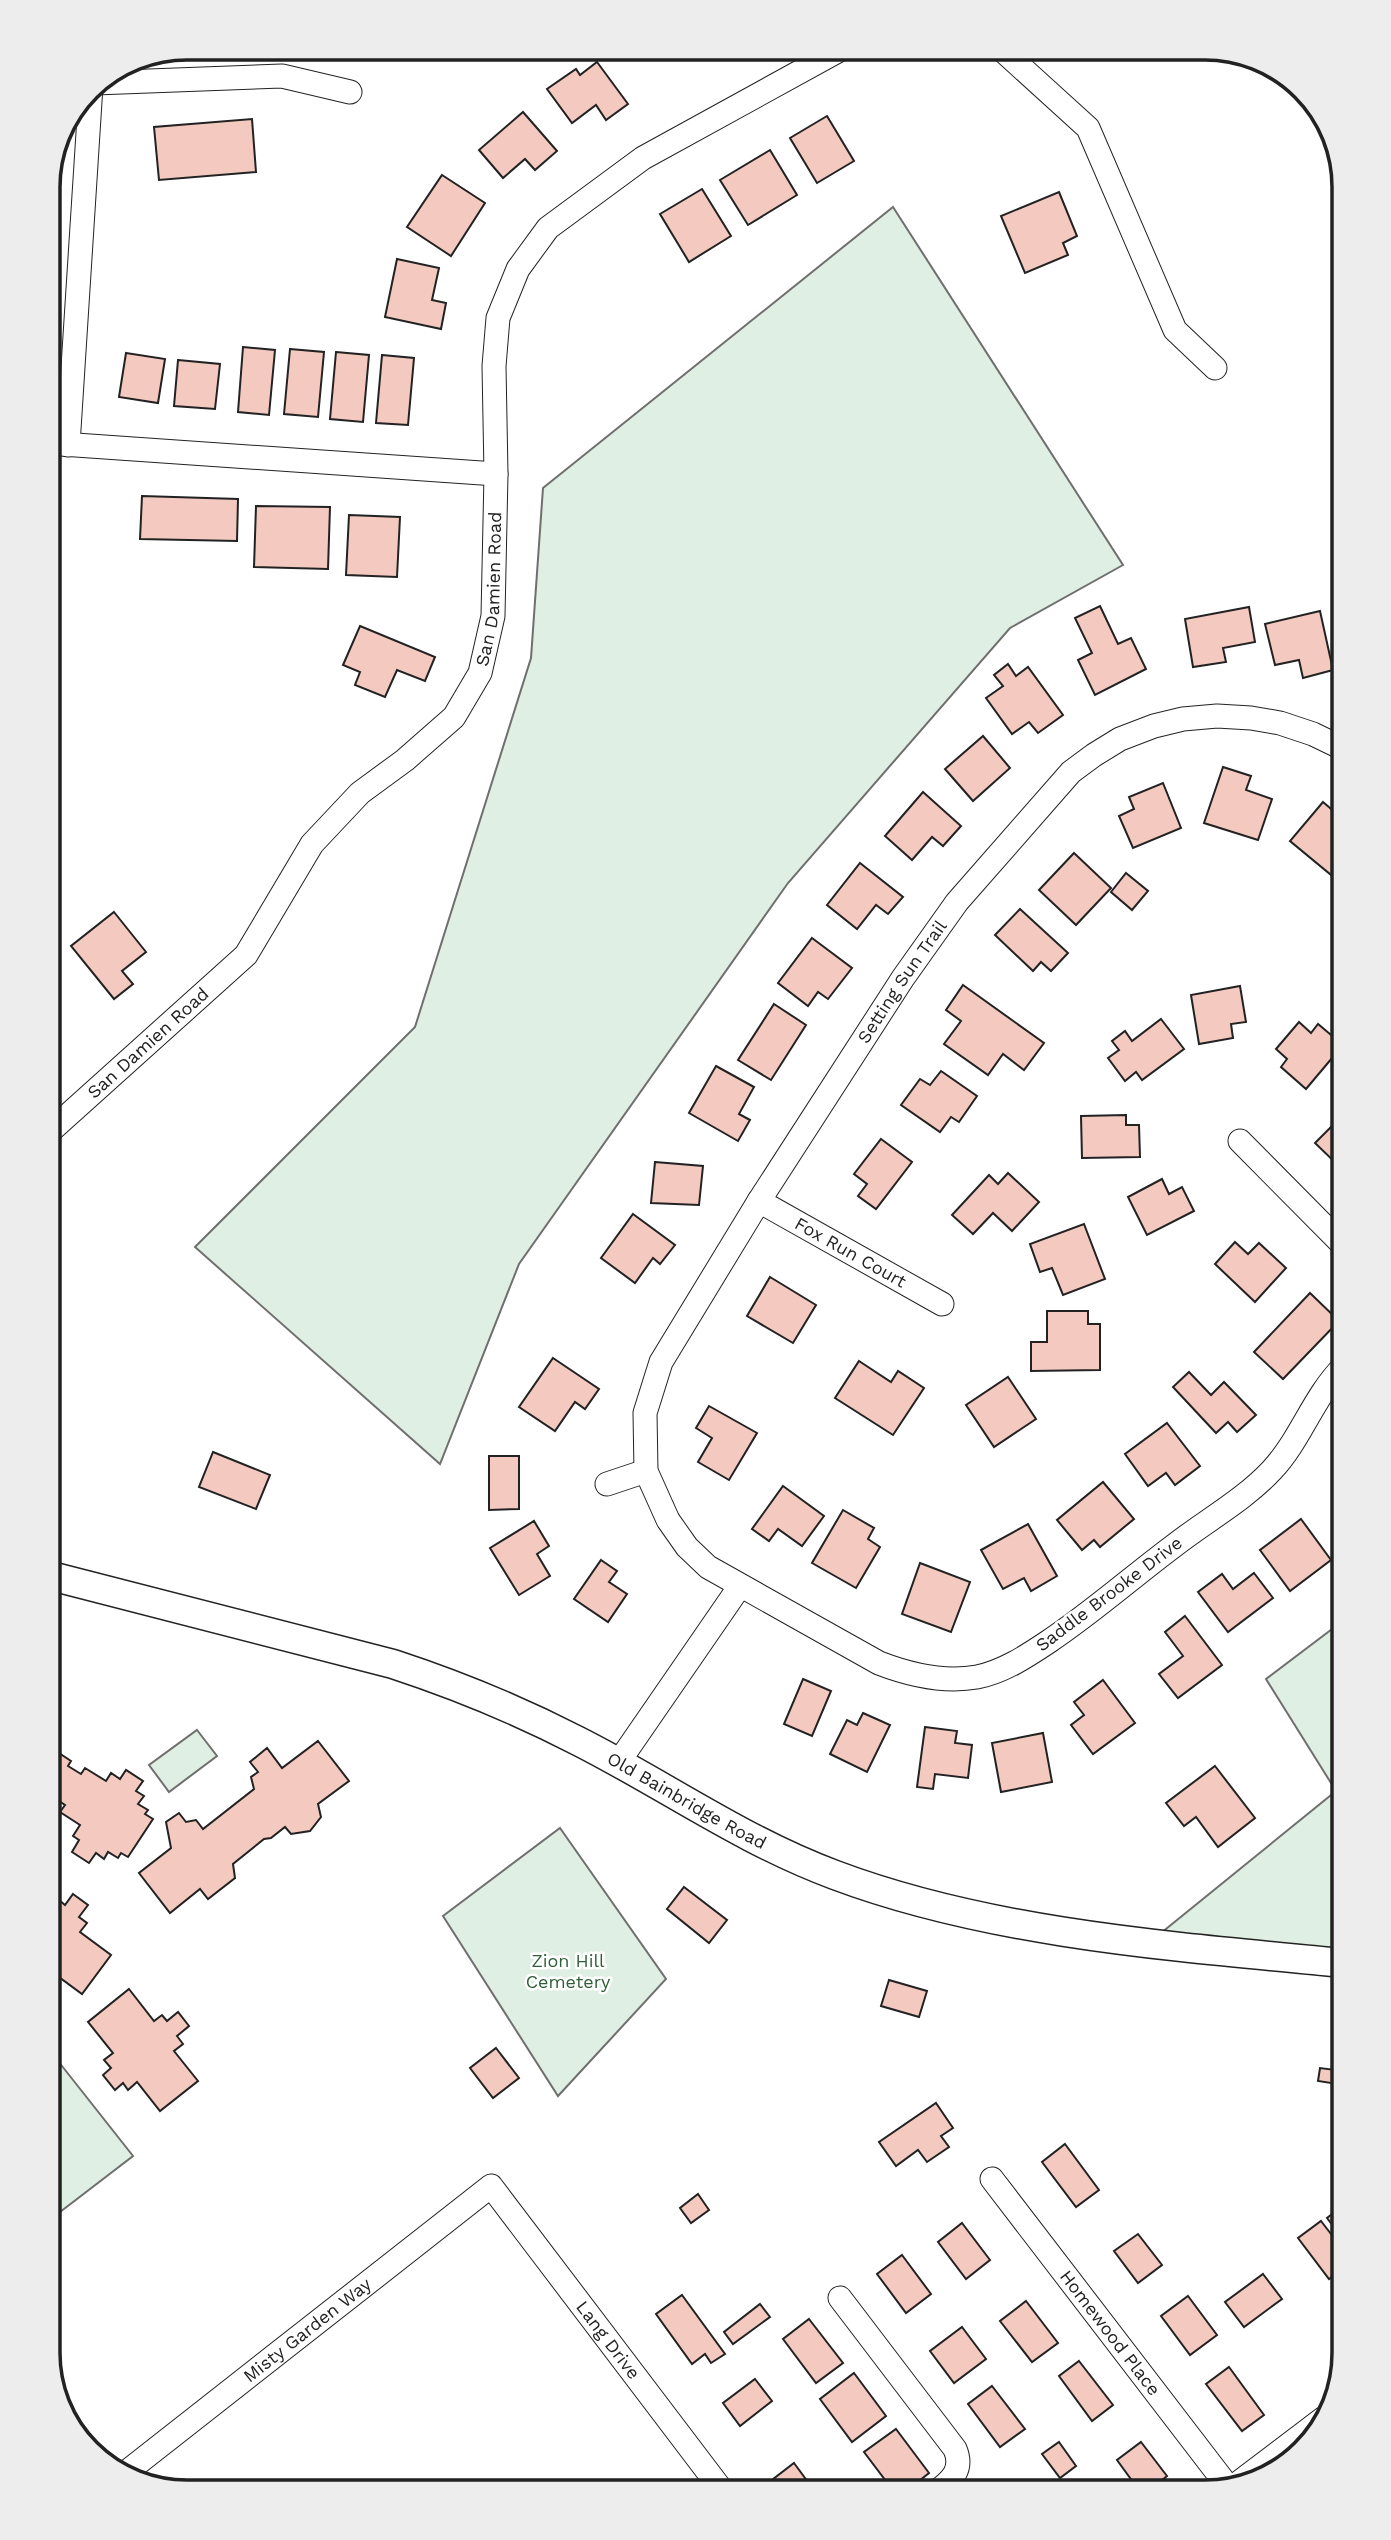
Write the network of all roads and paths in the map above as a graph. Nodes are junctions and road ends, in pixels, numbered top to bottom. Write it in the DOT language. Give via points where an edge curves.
graph roads {
  1 [pos="821,60"];
  2 [pos="1013,60"];
  3 [pos="112,84"];
  4 [pos="350,92"];
  5 [pos="91,103"];
  6 [pos="1214,368"];
  7 [pos="60,423"];
  8 [pos="60,444"];
  9 [pos="496,474"];
  10 [pos="1332,742"];
  11 [pos="60,1121"];
  12 [pos="1240,1141"];
  13 [pos="759,1200"];
  14 [pos="1332,1234"];
  15 [pos="942,1304"];
  16 [pos="1332,1380"];
  17 [pos="646,1471"];
  18 [pos="607,1483"];
  19 [pos="60,1578"];
  20 [pos="740,1586"];
  21 [pos="618,1763"];
  22 [pos="1332,1962"];
  23 [pos="992,2179"];
  24 [pos="491,2186"];
  25 [pos="840,2298"];
  26 [pos="1302,2434"];
  27 [pos="132,2468"];
  28 [pos="1252,2471"];
  29 [pos="1224,2479"];
  30 [pos="714,2480"];
  31 [pos="952,2480"];
  1 -- 9 [label="street, San Damien Road" via="643,158 548,228 518,269 498,318"];
  2 -- 6 [label="street" via="1088,128 1175,330"];
  3 -- 4 [label="street" via="282,76"];
  5 -- 7 [label="street"];
  8 -- 9 [label="street"];
  9 -- 11 [label="street, San Damien Road" via="493,616 480,673 454,717 360,793 312,844 246,955"];
  10 -- 13 [label="street, Setting Sun Trail" via="1251,718 1183,719 1121,739 1078,766 957,902"];
  12 -- 14 [label="street"];
  13 -- 15 [label="street, Fox Run Court"];
  13 -- 17 [label="street, Setting Sun Trail" via="661,1362 645,1413"];
  16 -- 20 [label="street, Saddle Brooke Drive" via="1289,1449 1249,1492 1082,1619 999,1670 956,1679 906,1673 878,1663"];
  17 -- 18 [label="street"];
  17 -- 20 [label="street, Setting Sun Trail" via="668,1520 687,1546 708,1567"];
  19 -- 21 [label="main road, Old Bainbridge Road" via="446,1681 501,1703"];
  20 -- 21 [label="street"];
  21 -- 22 [label="main road, Old Bainbridge Road" via="777,1851 892,1895 1074,1933"];
  23 -- 29 [label="street, Homewood Place"];
  24 -- 27 [label="street, Misty Garden Way"];
  24 -- 30 [label="street, Lang Drive"];
  25 -- 31 [label="street" via="955,2449 959,2459"];
  26 -- 28 [label="street"];
}
